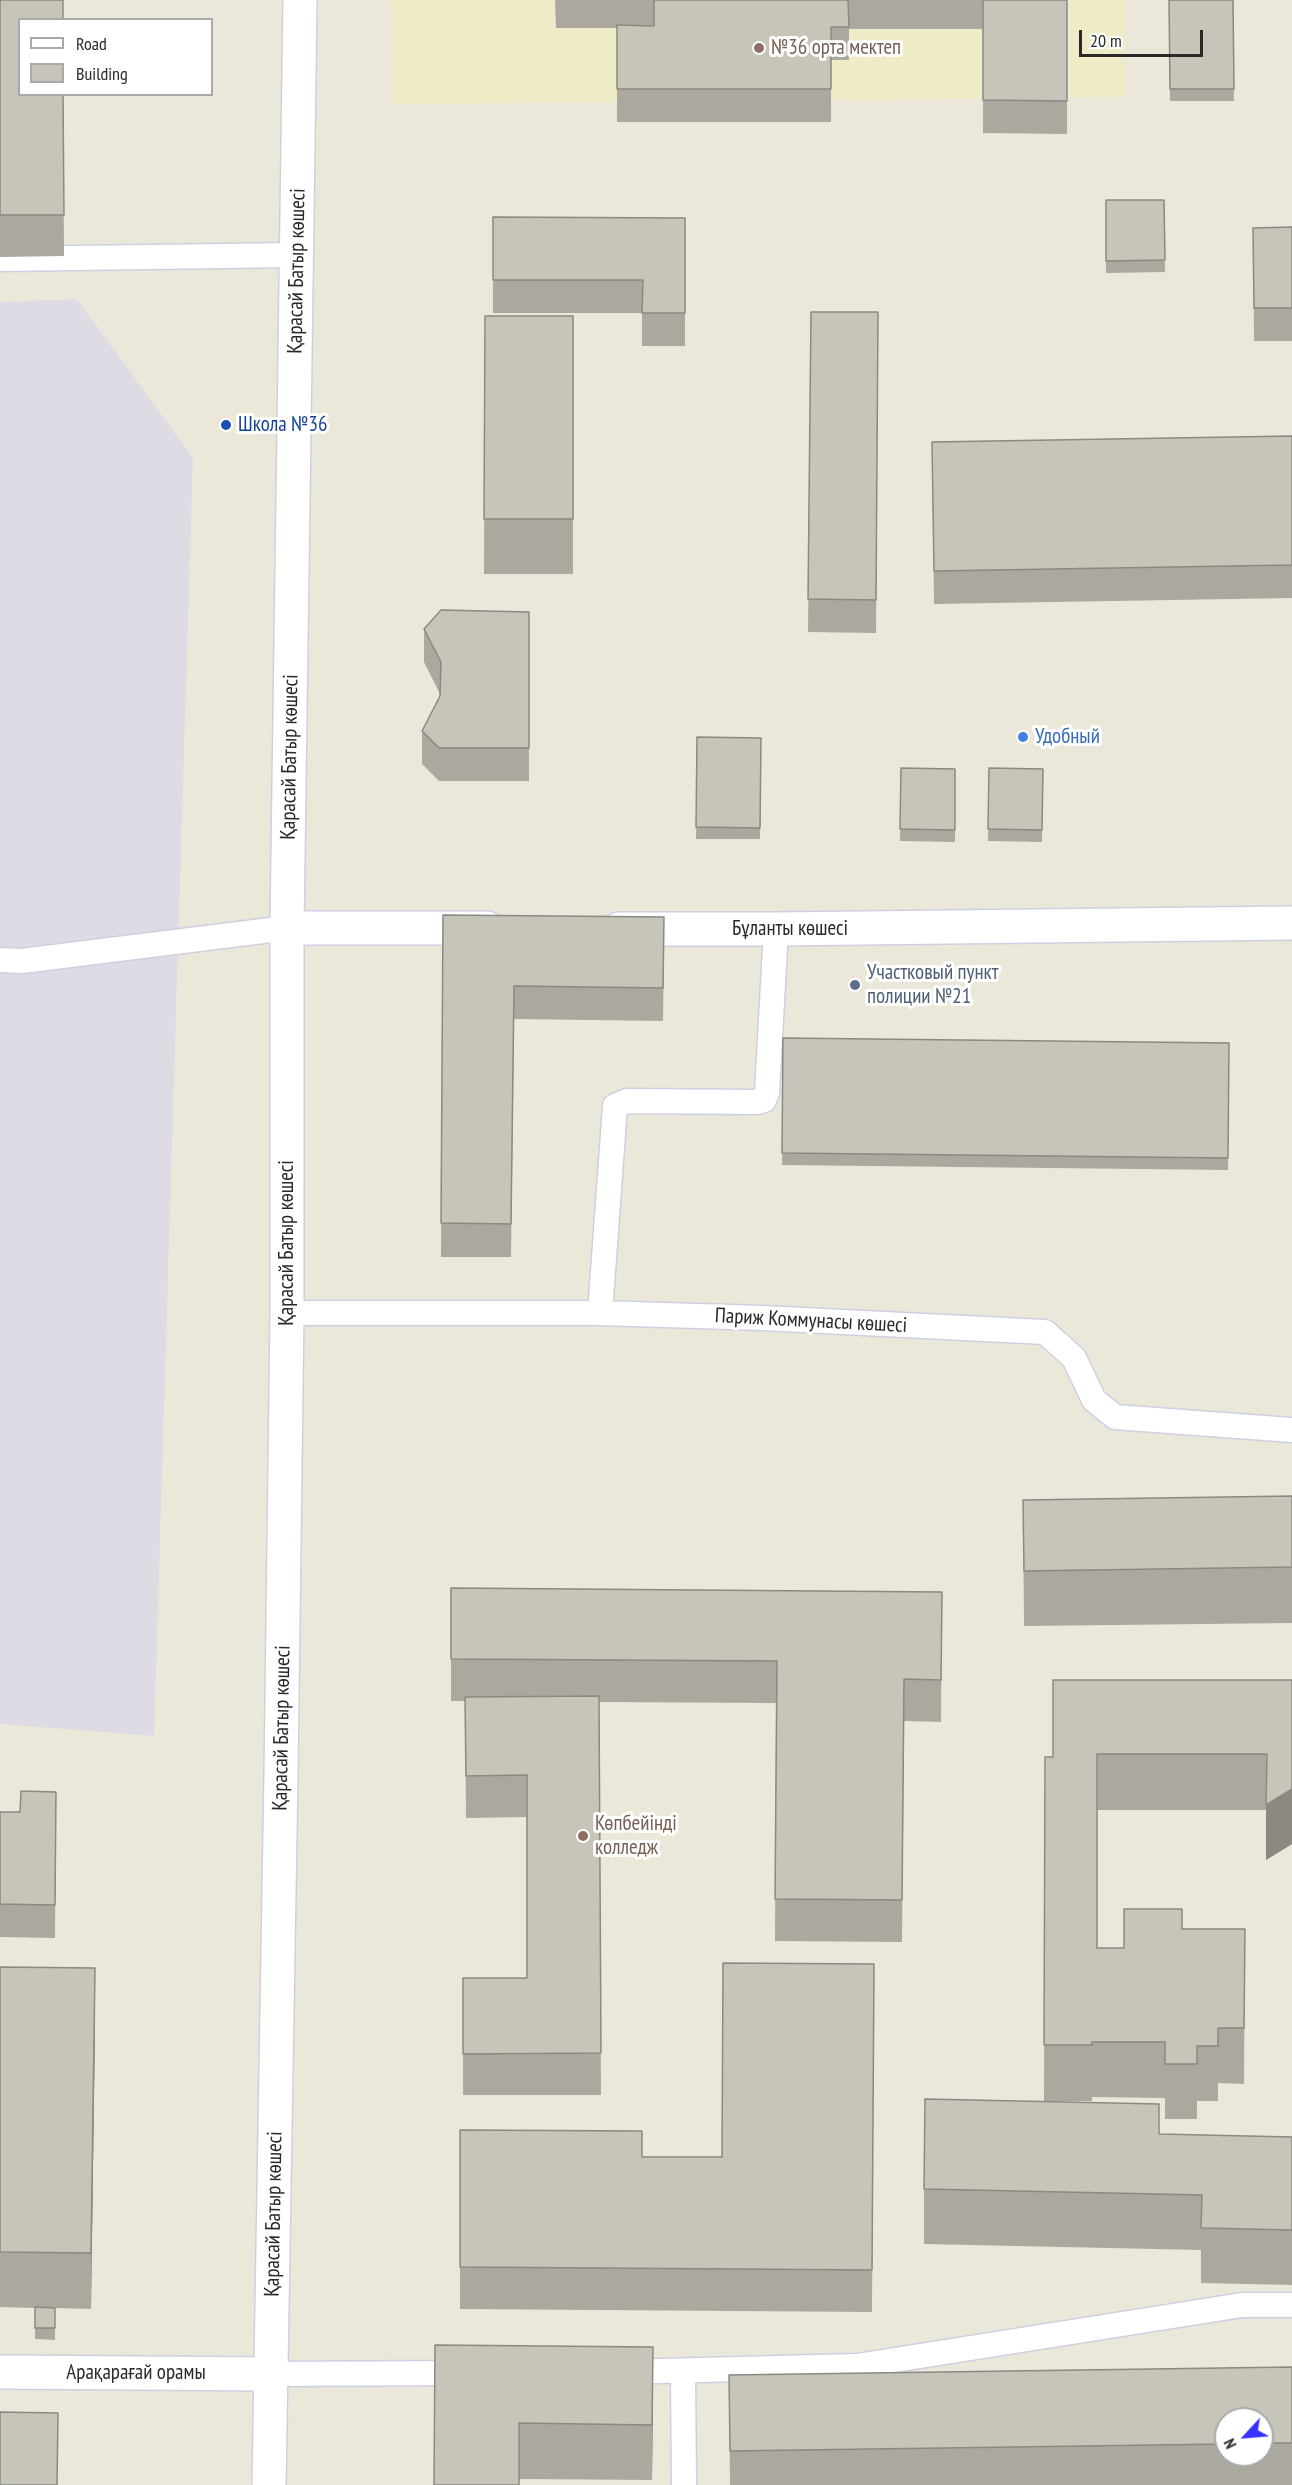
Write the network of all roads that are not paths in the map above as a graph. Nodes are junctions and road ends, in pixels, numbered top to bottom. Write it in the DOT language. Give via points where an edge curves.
graph roads {
  1 [pos="300,0"];
  2 [pos="297,255"];
  3 [pos="0,259"];
  4 [pos="1292,923"];
  5 [pos="287,928"];
  6 [pos="514,928"];
  7 [pos="585,929"];
  8 [pos="776,930"];
  9 [pos="0,960"];
  10 [pos="287,1313"];
  11 [pos="600,1313"];
  12 [pos="1292,1430"];
  13 [pos="1292,2305"];
  14 [pos="0,2372"];
  15 [pos="683,2372"];
  16 [pos="495,2373"];
  17 [pos="601,2373"];
  18 [pos="272,2374"];
  19 [pos="269,2485"];
  20 [pos="684,2485"];
  1 -- 2 [label="street, Қарасай Батыр көшесі"];
  2 -- 3 [label="lane"];
  2 -- 5 [label="street, Қарасай Батыр көшесі"];
  4 -- 8 [label="street, Бұланты көшесі"];
  5 -- 6 [label="street"];
  5 -- 9 [label="lane" via="22,961"];
  5 -- 10 [label="street, Қарасай Батыр көшесі"];
  7 -- 8 [label="street, Бұланты көшесі"];
  8 -- 11 [label="lane" via="764,1100 627,1101 615,1106"];
  10 -- 11 [label="lane, Париж Коммунасы көшесі"];
  10 -- 18 [label="street, Қарасай Батыр көшесі"];
  11 -- 12 [label="lane, Париж Коммунасы көшесі" via="1045,1332 1074,1358 1094,1400 1115,1418"];
  13 -- 15 [label="lane" via="1242,2305 857,2366"];
  14 -- 18 [label="street, Арақарағай орамы"];
  15 -- 17 [label="lane"];
  15 -- 20 [label="lane"];
  16 -- 18 [label="lane"];
  18 -- 19 [label="street, Қарасай Батыр көшесі"];
}
